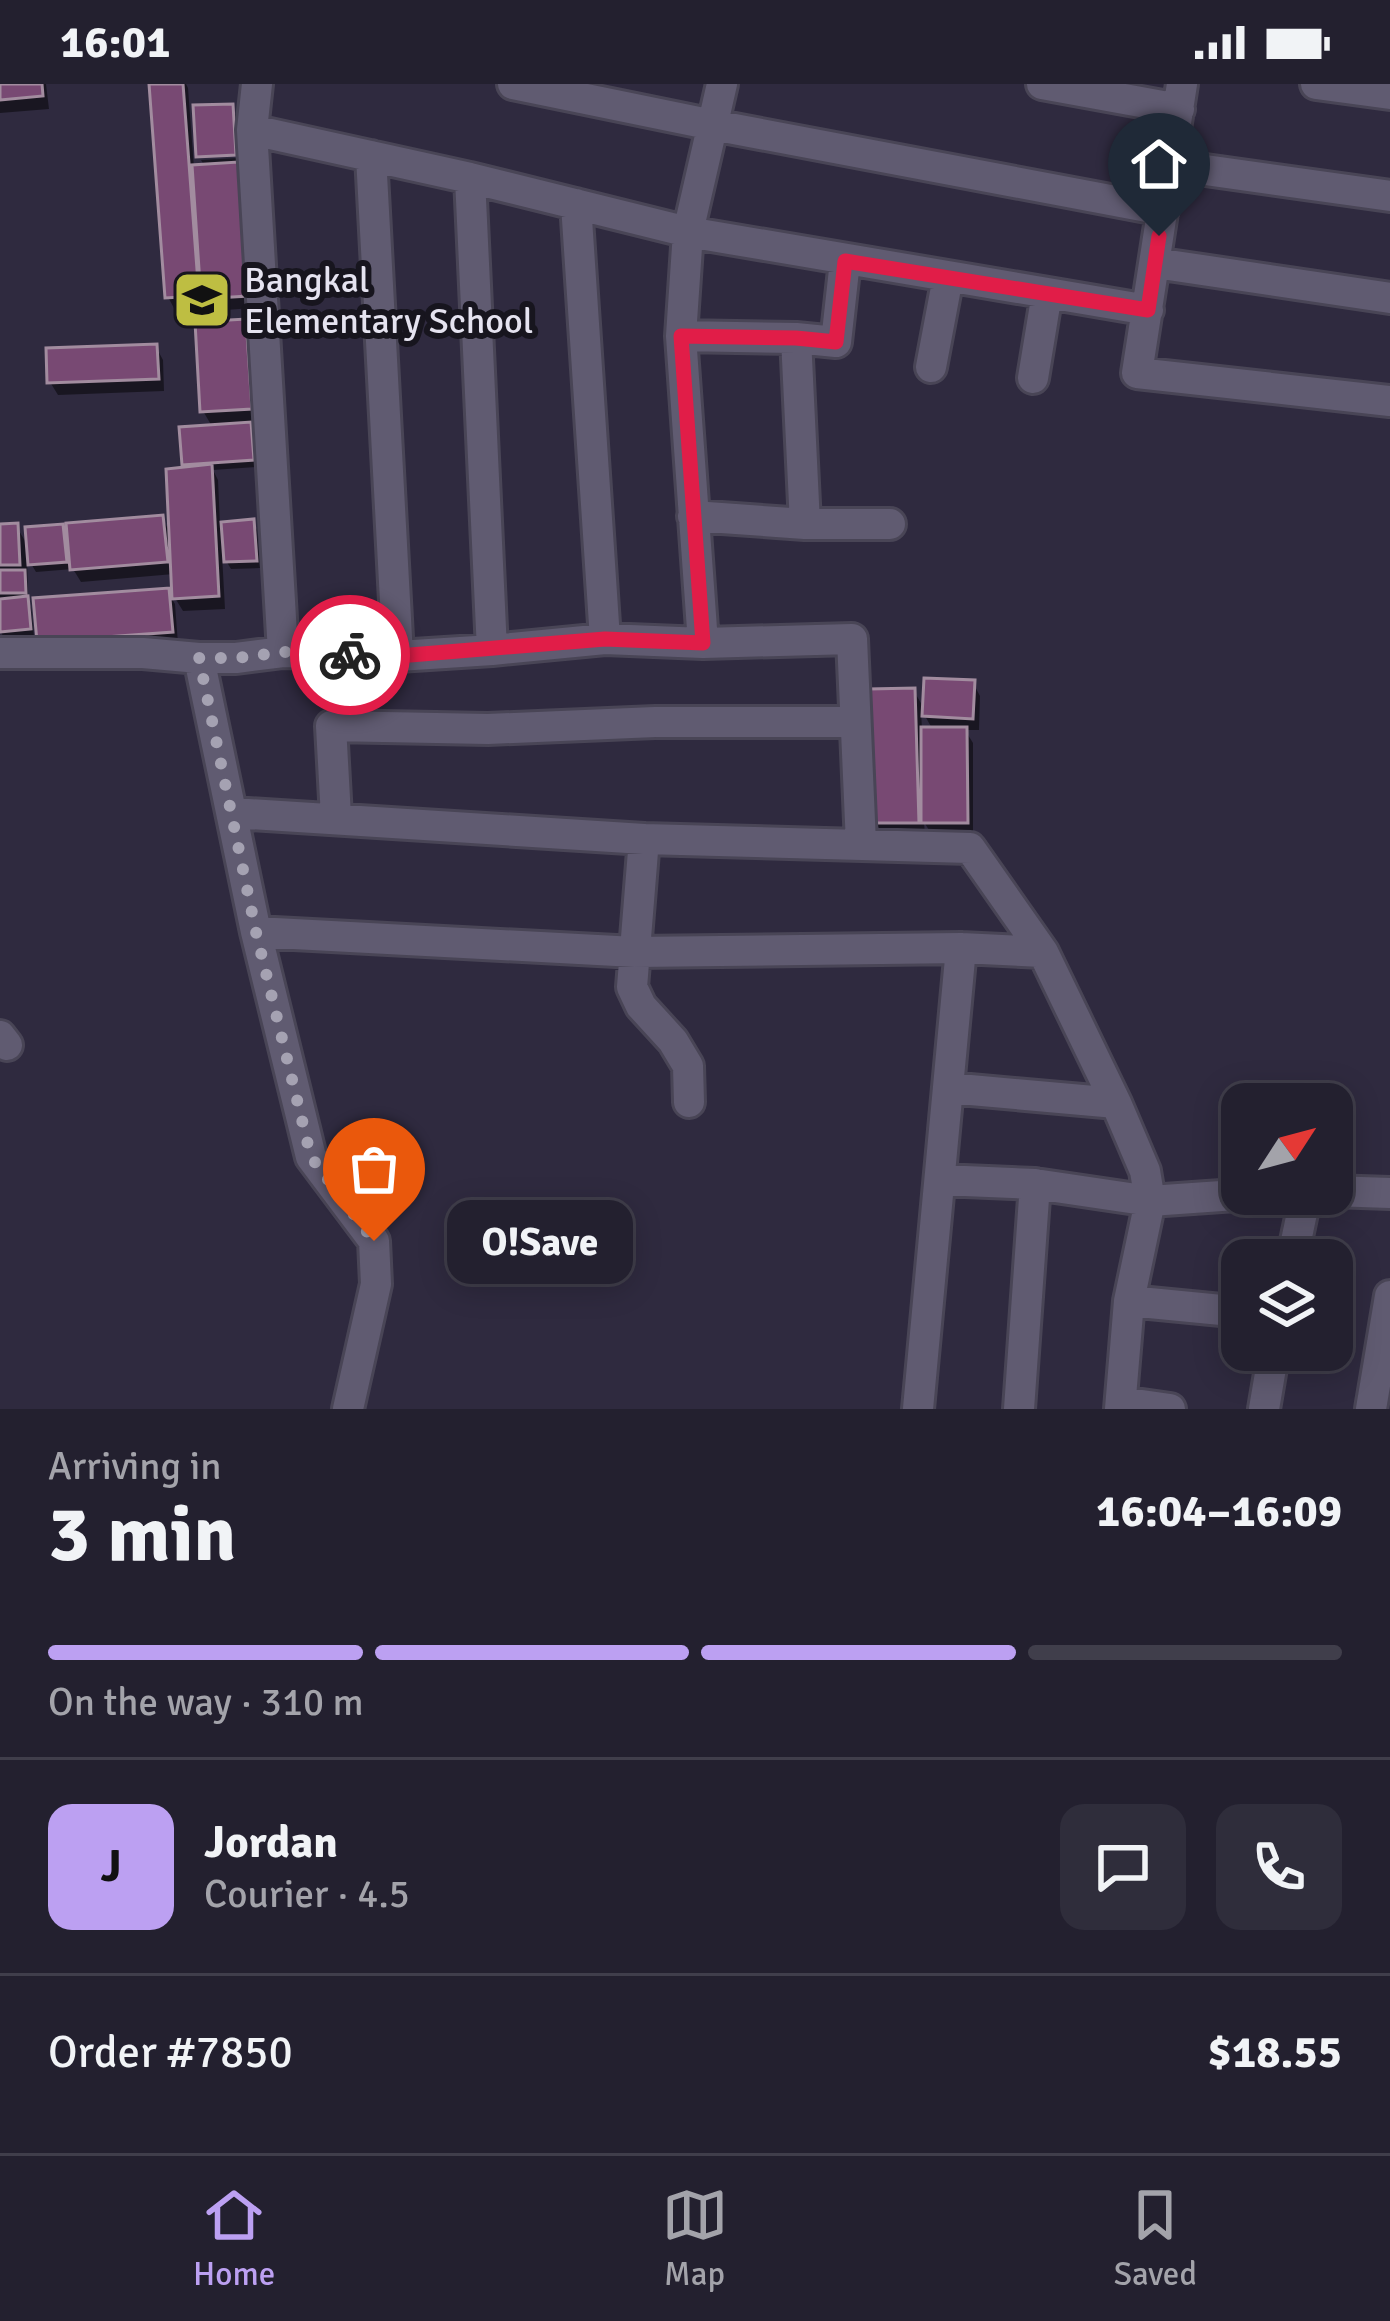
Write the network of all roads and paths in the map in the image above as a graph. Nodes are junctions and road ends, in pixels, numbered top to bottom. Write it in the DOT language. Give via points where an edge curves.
graph roads {
  1 [pos="257,84"];
  2 [pos="513,84"];
  3 [pos="722,84"];
  4 [pos="1042,84"];
  5 [pos="1316,84"];
  6 [pos="1390,94"];
  7 [pos="1180,97"];
  8 [pos="713,125"];
  9 [pos="252,130"];
  10 [pos="371,156"];
  11 [pos="1170,165"];
  12 [pos="470,178"];
  13 [pos="1390,196"];
  14 [pos="576,204"];
  15 [pos="1163,210"];
  16 [pos="688,232"];
  17 [pos="845,261"];
  18 [pos="1155,263"];
  19 [pos="947,277"];
  20 [pos="1047,293"];
  21 [pos="1390,298"];
  22 [pos="1148,310"];
  23 [pos="681,336"];
  24 [pos="796,338"];
  25 [pos="931,367"];
  26 [pos="1033,378"];
  27 [pos="1390,400"];
  28 [pos="693,516"];
  29 [pos="805,524"];
  30 [pos="890,524"];
  31 [pos="605,639"];
  32 [pos="703,643"];
  33 [pos="492,650"];
  34 [pos="283,652"];
  35 [pos="0,653"];
  36 [pos="398,656"];
  37 [pos="199,658"];
  38 [pos="854,722"];
  39 [pos="233,813"];
  40 [pos="336,818"];
  41 [pos="644,839"];
  42 [pos="861,844"];
  43 [pos="256,932"];
  44 [pos="961,948"];
  45 [pos="634,952"];
  46 [pos="1043,952"];
  47 [pos="948,1088"];
  48 [pos="689,1102"];
  49 [pos="1117,1103"];
  50 [pos="941,1180"];
  51 [pos="1035,1184"];
  52 [pos="1353,1192"];
  53 [pos="1390,1193"];
  54 [pos="1221,1196"];
  55 [pos="1150,1201"];
  56 [pos="1390,1296"];
  57 [pos="1129,1301"];
  58 [pos="1221,1310"];
  59 [pos="1270,1371"];
  60 [pos="1121,1406"];
  61 [pos="348,1409"];
  62 [pos="918,1409"];
  63 [pos="1019,1409"];
  64 [pos="1170,1409"];
  65 [pos="1264,1409"];
  66 [pos="1371,1409"];
  1 -- 9 [label="street"];
  2 -- 8 [label="street"];
  3 -- 8 [label="street"];
  4 -- 7 [label="street"];
  5 -- 6 [label="street"];
  7 -- 11 [label="street"];
  8 -- 15 [label="street"];
  8 -- 16 [label="street"];
  9 -- 10 [label="street"];
  9 -- 34 [label="street"];
  10 -- 12 [label="street"];
  10 -- 36 [label="street"];
  11 -- 13 [label="street"];
  11 -- 15 [label="street"];
  12 -- 14 [label="street"];
  12 -- 33 [label="street"];
  14 -- 16 [label="street"];
  14 -- 31 [label="street"];
  15 -- 18 [label="street"];
  16 -- 17 [label="street"];
  16 -- 23 [label="street"];
  17 -- 19 [label="street"];
  17 -- 24 [label="street" via="836,342"];
  18 -- 21 [label="street"];
  18 -- 22 [label="street"];
  19 -- 20 [label="street"];
  19 -- 25 [label="street"];
  20 -- 22 [label="street"];
  20 -- 26 [label="street"];
  22 -- 27 [label="street" via="1137,373"];
  23 -- 24 [label="street"];
  23 -- 28 [label="street"];
  24 -- 29 [label="street"];
  28 -- 29 [label="street"];
  28 -- 32 [label="street"];
  29 -- 30 [label="street"];
  31 -- 32 [label="street"];
  31 -- 33 [label="street"];
  32 -- 38 [label="street" via="852,639"];
  33 -- 36 [label="street"];
  34 -- 36 [label="street"];
  34 -- 37 [label="street"];
  35 -- 37 [label="street"];
  37 -- 39 [label="street"];
  38 -- 40 [label="street" via="331,726"];
  38 -- 42 [label="street"];
  39 -- 40 [label="street"];
  39 -- 43 [label="street"];
  40 -- 41 [label="street"];
  41 -- 42 [label="street"];
  41 -- 45 [label="street"];
  42 -- 46 [label="street" via="970,848"];
  43 -- 45 [label="street"];
  43 -- 61 [label="street" via="311,1157 374,1241 376,1284"];
  44 -- 45 [label="street"];
  44 -- 46 [label="street"];
  44 -- 47 [label="street"];
  45 -- 48 [label="street" via="632,987 688,1066"];
  46 -- 49 [label="street"];
  47 -- 49 [label="street"];
  47 -- 50 [label="street"];
  49 -- 55 [label="street"];
  50 -- 51 [label="street"];
  50 -- 62 [label="street"];
  51 -- 55 [label="street"];
  51 -- 63 [label="street"];
  52 -- 53 [label="street"];
  54 -- 55 [label="street"];
  55 -- 57 [label="street"];
  56 -- 66 [label="street"];
  57 -- 58 [label="street"];
  57 -- 60 [label="street"];
  59 -- 65 [label="street"];
  60 -- 64 [label="street"];
}
